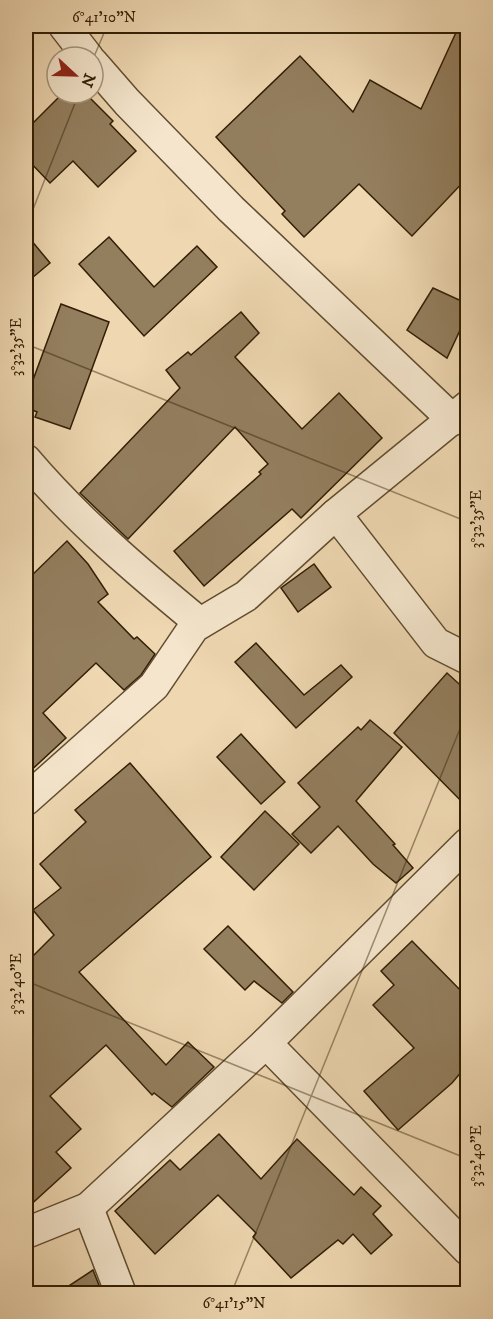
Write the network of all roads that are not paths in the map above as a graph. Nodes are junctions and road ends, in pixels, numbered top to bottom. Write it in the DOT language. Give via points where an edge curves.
graph roads {
  1 [pos="64,26"];
  2 [pos="79,45"];
  3 [pos="105,77"];
  4 [pos="460,413"];
  5 [pos="26,460"];
  6 [pos="336,514"];
  7 [pos="200,623"];
  8 [pos="468,659"];
  9 [pos="26,800"];
  10 [pos="468,843"];
  11 [pos="266,1043"];
  12 [pos="88,1208"];
  13 [pos="26,1233"];
  14 [pos="468,1250"];
  15 [pos="121,1293"];
  1 -- 2 [label="street"];
  3 -- 4 [label="street" via="231,209"];
  4 -- 6 [label="street"];
  5 -- 7 [label="street" via="57,497 117,554"];
  6 -- 7 [label="street" via="246,596"];
  6 -- 8 [label="street" via="436,643"];
  7 -- 9 [label="street" via="154,686"];
  10 -- 11 [label="street"];
  11 -- 12 [label="street"];
  11 -- 14 [label="street"];
  12 -- 13 [label="street"];
  12 -- 15 [label="street"];
}
